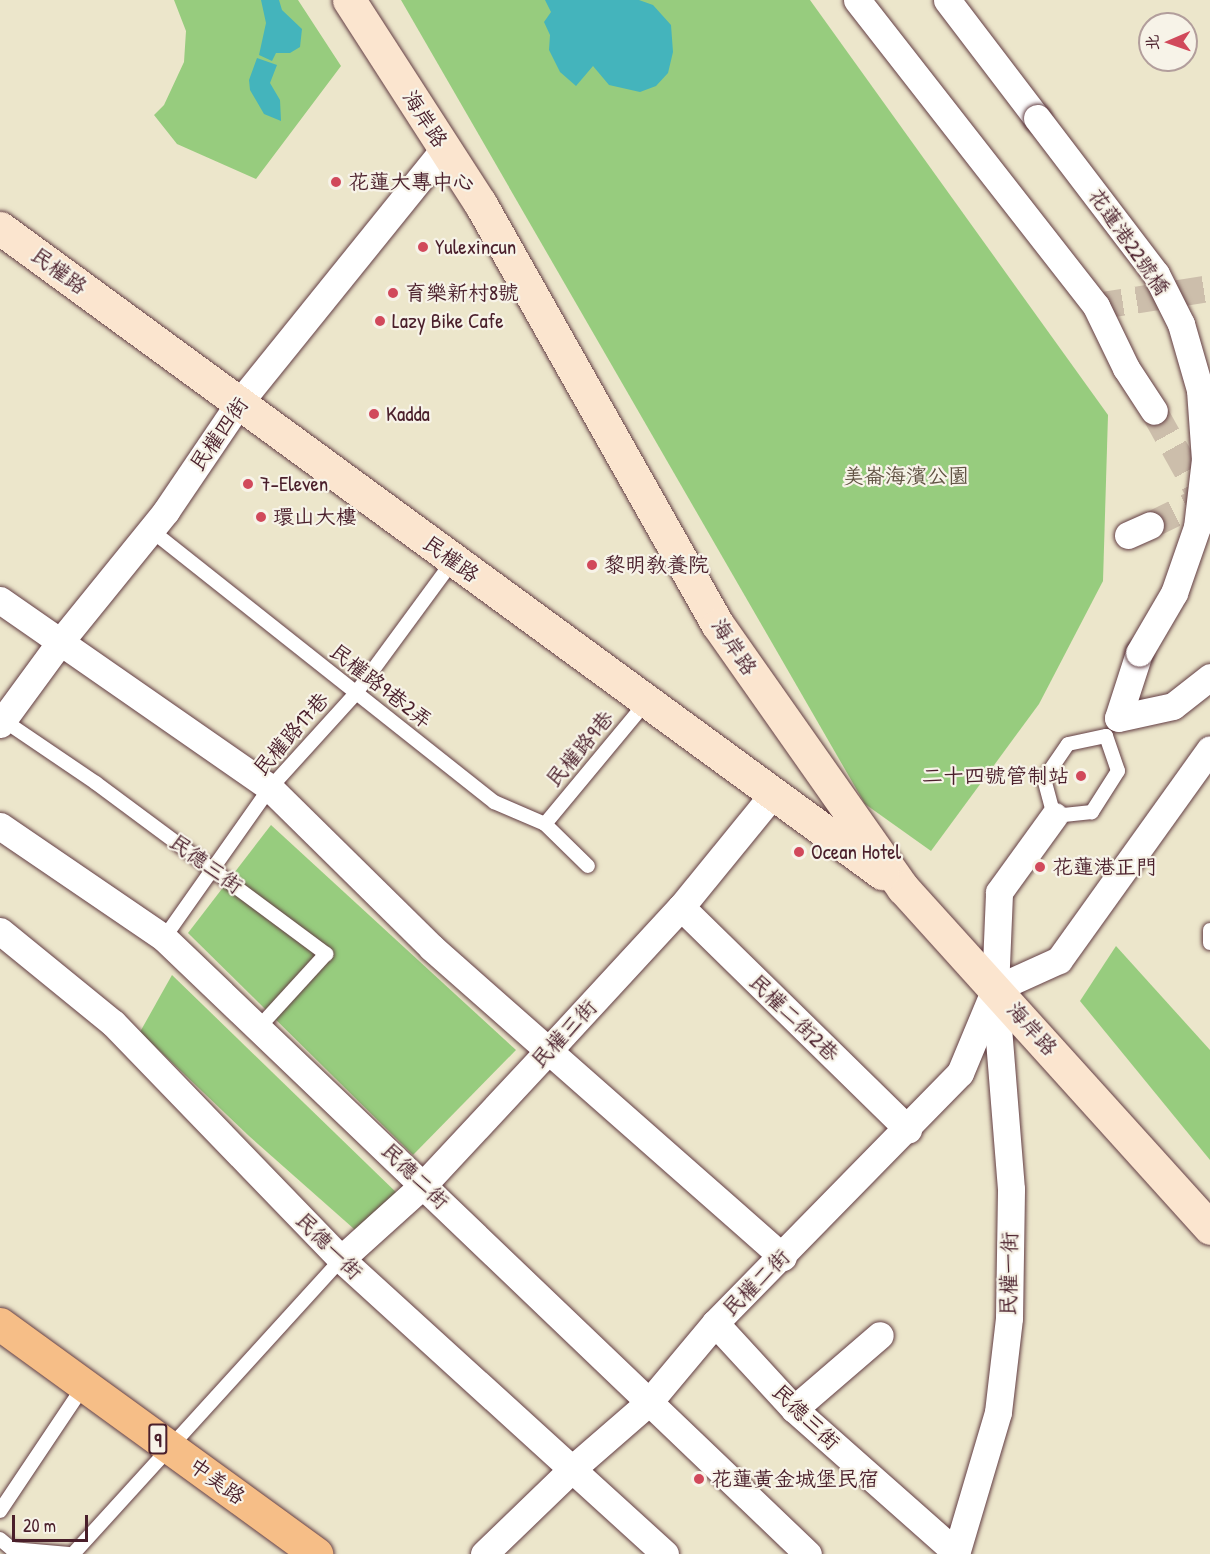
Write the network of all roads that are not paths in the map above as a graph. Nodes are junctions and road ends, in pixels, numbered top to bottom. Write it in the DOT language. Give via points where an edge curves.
graph roads {
  1 [pos="350,0"];
  2 [pos="857,0"];
  3 [pos="948,0"];
  4 [pos="444,149"];
  5 [pos="0,228"];
  6 [pos="239,403"];
  7 [pos="1154,411"];
  8 [pos="151,530"];
  9 [pos="453,561"];
  10 [pos="0,600"];
  11 [pos="60,642"];
  12 [pos="1210,677"];
  13 [pos="356,693"];
  14 [pos="647,701"];
  15 [pos="1,722"];
  16 [pos="1112,727"];
  17 [pos="1210,749"];
  18 [pos="270,788"];
  19 [pos="772,794"];
  20 [pos="1054,816"];
  21 [pos="545,824"];
  22 [pos="0,826"];
  23 [pos="588,866"];
  24 [pos="215,870"];
  25 [pos="903,888"];
  26 [pos="681,907"];
  27 [pos="1210,930"];
  28 [pos="0,931"];
  29 [pos="164,938"];
  30 [pos="1210,943"];
  31 [pos="995,989"];
  32 [pos="259,1027"];
  33 [pos="547,1052"];
  34 [pos="908,1129"];
  35 [pos="424,1184"];
  36 [pos="1210,1228"];
  37 [pos="783,1257"];
  38 [pos="341,1259"];
  39 [pos="716,1323"];
  40 [pos="0,1324"];
  41 [pos="880,1335"];
  42 [pos="85,1384"];
  43 [pos="649,1402"];
  44 [pos="794,1409"];
  45 [pos="168,1446"];
  46 [pos="572,1469"];
  47 [pos="0,1511"];
  48 [pos="0,1539"];
  49 [pos="956,1553"];
  50 [pos="71,1554"];
  51 [pos="316,1554"];
  52 [pos="484,1554"];
  53 [pos="665,1554"];
  54 [pos="808,1554"];
  1 -- 4 [label="main road, 海岸路"];
  2 -- 7 [label="street" via="1096,306 1126,368"];
  3 -- 16 [label="street, 花蓮港22號橋, bridge" via="1156,274 1181,324 1200,390 1205,459 1197,527 1174,593 1139,652"];
  4 -- 6 [label="street, 民權四街"];
  4 -- 25 [label="main road, 海岸路" via="480,203 718,625"];
  5 -- 6 [label="main road, 民權路"];
  6 -- 8 [label="street, 民權四街"];
  6 -- 9 [label="main road, 民權路"];
  8 -- 11 [label="street, 民權四街"];
  8 -- 13 [label="lane, 民權路9巷2弄"];
  9 -- 13 [label="lane, 民權路17巷"];
  9 -- 14 [label="main road, 民權路"];
  10 -- 11 [label="street"];
  11 -- 15 [label="street, 民權四街"];
  11 -- 18 [label="street"];
  12 -- 16 [label="street" via="1173,706"];
  13 -- 18 [label="lane, 民權路17巷"];
  13 -- 21 [label="lane, 民權路9巷2弄" via="494,802"];
  14 -- 19 [label="main road, 民權路"];
  14 -- 21 [label="lane, 民權路9巷"];
  15 -- 24 [label="lane, 民德三街"];
  16 -- 20 [label="lane" via="1068,744 1044,779"];
  16 -- 20 [label="lane" via="1118,771 1092,812"];
  17 -- 31 [label="street" via="1059,960"];
  18 -- 24 [label="lane, 民權路17巷"];
  18 -- 33 [label="street" via="431,947"];
  19 -- 25 [label="main road, 民權路"];
  19 -- 26 [label="street, 民權三街"];
  20 -- 31 [label="street" via="999,892"];
  21 -- 23 [label="lane, 民權路9巷2弄"];
  22 -- 29 [label="street, 民德二街"];
  24 -- 29 [label="lane, 民權路17巷"];
  24 -- 32 [label="lane, 民德三街" via="326,954"];
  25 -- 31 [label="main road, 海岸路"];
  26 -- 33 [label="street, 民權三街"];
  26 -- 34 [label="street, 民權二街2巷"];
  27 -- 30 [label="lane"];
  28 -- 38 [label="street, 民德一街" via="113,1023"];
  29 -- 32 [label="street, 民德二街"];
  31 -- 34 [label="street, 民權二街" via="960,1073"];
  31 -- 36 [label="main road, 海岸路"];
  31 -- 49 [label="street, 民權一街" via="1011,1189 1009,1318 998,1412"];
  32 -- 35 [label="street, 民德二街"];
  33 -- 35 [label="street, 民權三街"];
  33 -- 37 [label="street"];
  34 -- 37 [label="street, 民權二街" via="850,1182"];
  35 -- 38 [label="street, 民權三街"];
  35 -- 43 [label="street, 民德二街"];
  37 -- 39 [label="street, 民權二街"];
  38 -- 45 [label="lane"];
  38 -- 46 [label="street, 民德一街"];
  39 -- 43 [label="street, 民權二街"];
  39 -- 44 [label="street, 民德三街"];
  40 -- 42 [label="main road, 中美路 / 9"];
  41 -- 44 [label="street"];
  42 -- 45 [label="main road, 中美路 / 9"];
  42 -- 47 [label="lane"];
  43 -- 46 [label="street, 民權二街"];
  43 -- 54 [label="street, 民德二街"];
  44 -- 49 [label="street, 民德三街"];
  45 -- 50 [label="lane" via="149,1474"];
  45 -- 51 [label="main road, 中美路 / 9"];
  46 -- 52 [label="street, 民權二街"];
  46 -- 53 [label="street, 民德一街"];
  48 -- 50 [label="lane" via="12,1549"];
}
